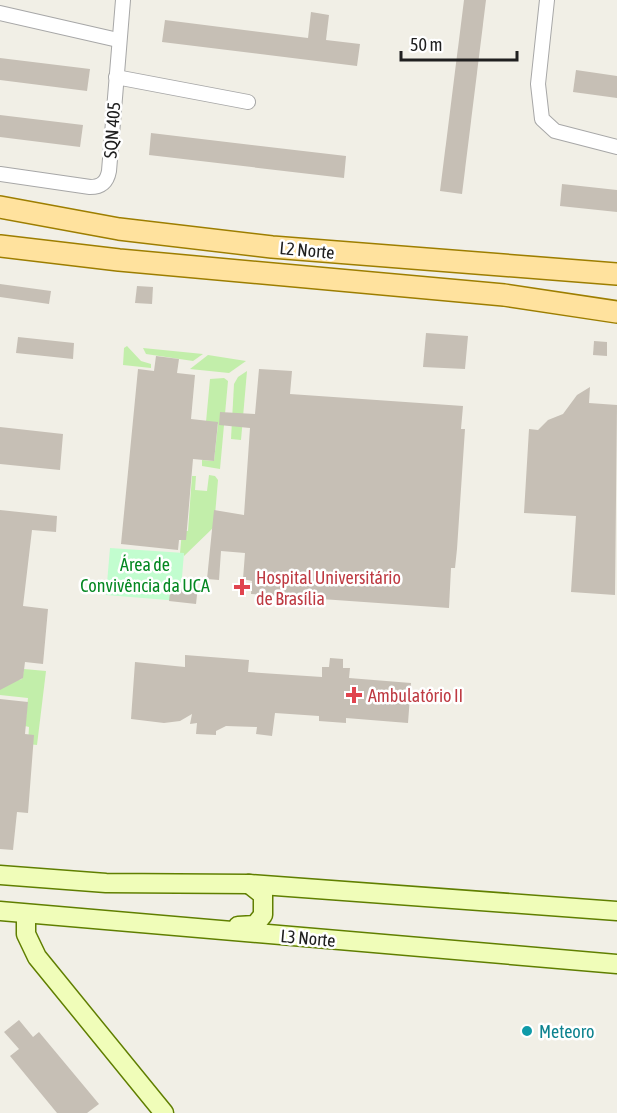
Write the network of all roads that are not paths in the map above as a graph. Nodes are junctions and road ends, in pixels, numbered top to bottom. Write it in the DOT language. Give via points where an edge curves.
graph roads {
  1 [pos="123,0"];
  2 [pos="547,0"];
  3 [pos="0,13"];
  4 [pos="118,40"];
  5 [pos="116,77"];
  6 [pos="248,102"];
  7 [pos="617,147"];
  8 [pos="0,174"];
  9 [pos="0,207"];
  10 [pos="0,246"];
  11 [pos="617,274"];
  12 [pos="617,312"];
  13 [pos="0,875"];
  14 [pos="249,884"];
  15 [pos="0,911"];
  16 [pos="617,911"];
  17 [pos="26,914"];
  18 [pos="207,929"];
  19 [pos="617,963"];
  20 [pos="164,1113"];
  1 -- 4 [label="street, SQN 405"];
  2 -- 7 [label="street" via="538,84 542,119 555,131"];
  3 -- 4 [label="street"];
  4 -- 5 [label="street, SQN 405"];
  5 -- 6 [label="street, SQN 405"];
  5 -- 8 [label="street, SQN 405" via="109,171 102,184 90,187"];
  9 -- 11 [label="main road, L2 Norte" via="119,229 272,247"];
  10 -- 12 [label="main road, L2 Norte" via="504,295"];
  13 -- 14 [label="main road" via="106,883"];
  14 -- 16 [label="main road"];
  14 -- 18 [label="main road" via="263,895 260,921 255,925"];
  15 -- 17 [label="main road, L3 Norte"];
  17 -- 18 [label="main road, L3 Norte"];
  17 -- 20 [label="main road" via="26,934 37,957"];
  18 -- 19 [label="main road, L3 Norte"];
}
